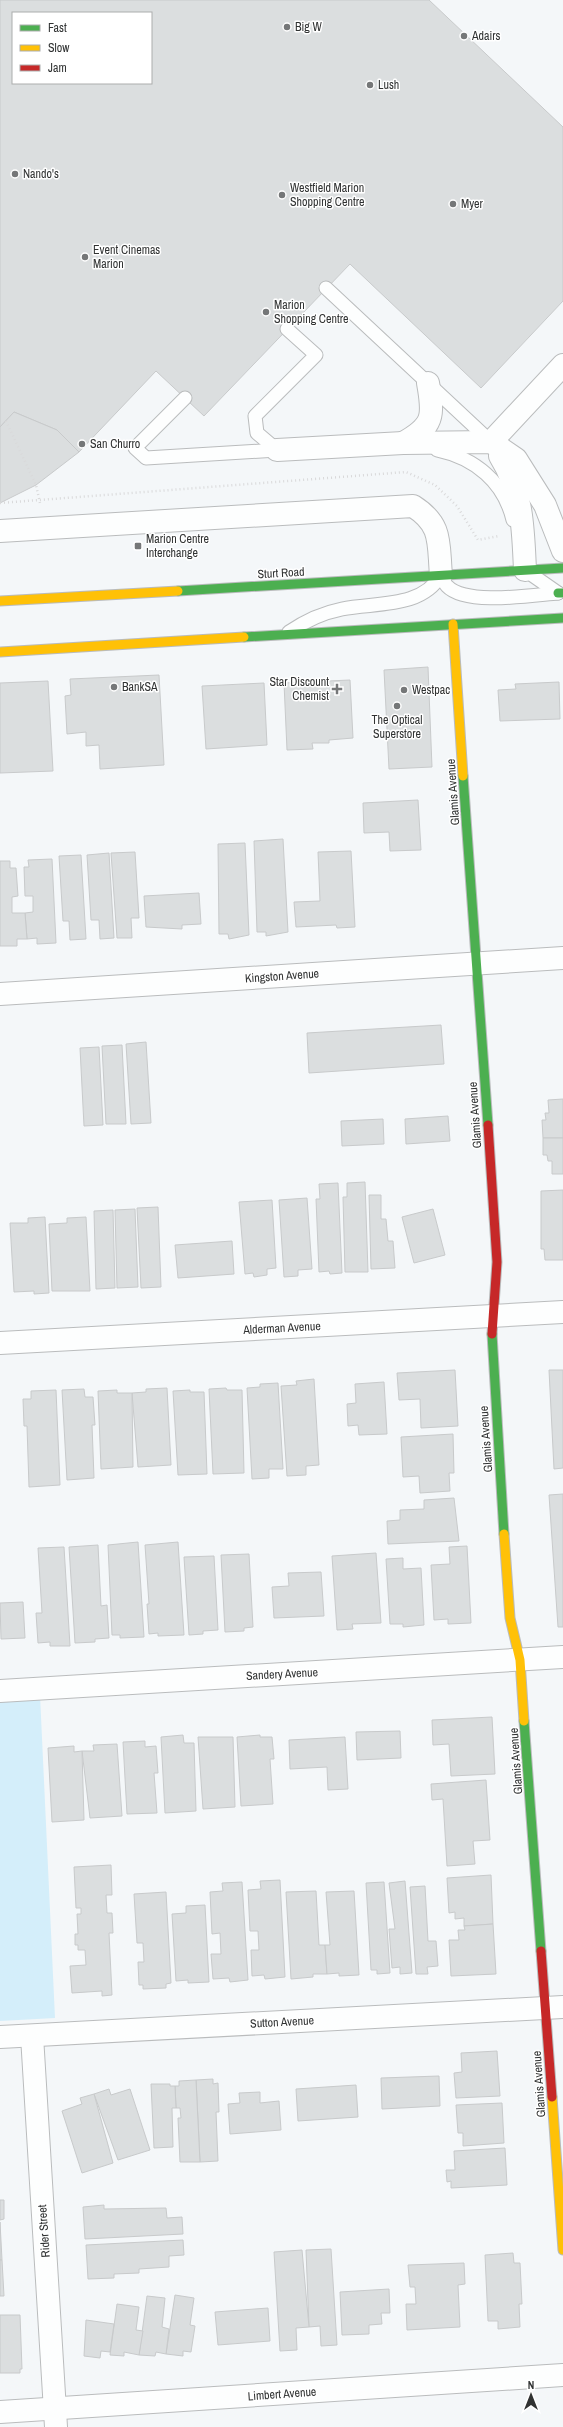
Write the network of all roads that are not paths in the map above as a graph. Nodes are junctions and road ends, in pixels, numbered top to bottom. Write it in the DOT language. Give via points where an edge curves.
graph roads {
  1 [pos="326,288"];
  2 [pos="287,329"];
  3 [pos="563,365"];
  4 [pos="428,383"];
  5 [pos="184,398"];
  6 [pos="491,442"];
  7 [pos="403,443"];
  8 [pos="277,450"];
  9 [pos="0,531"];
  10 [pos="563,551"];
  11 [pos="563,568"];
  12 [pos="525,570"];
  13 [pos="441,575"];
  14 [pos="561,593"];
  15 [pos="0,601"];
  16 [pos="563,618"];
  17 [pos="452,624"];
  18 [pos="285,634"];
  19 [pos="0,652"];
  20 [pos="563,958"];
  21 [pos="478,964"];
  22 [pos="0,994"];
  23 [pos="563,1312"];
  24 [pos="494,1316"];
  25 [pos="0,1343"];
  26 [pos="563,1657"];
  27 [pos="520,1660"];
  28 [pos="0,1691"];
  29 [pos="555,2008"];
  30 [pos="32,2036"];
  31 [pos="0,2037"];
  32 [pos="563,2250"];
  33 [pos="563,2376"];
  34 [pos="0,2412"];
  35 [pos="56,2418"];
  1 -- 4 [label="lane"];
  2 -- 8 [label="lane" via="316,355 255,416 257,433"];
  3 -- 6 [label="street"];
  4 -- 6 [label="lane"];
  4 -- 7 [label="street" via="432,403 431,416 422,433"];
  5 -- 8 [label="lane" via="135,448 146,458"];
  6 -- 7 [label="street"];
  6 -- 10 [label="street" via="516,459 546,505"];
  6 -- 12 [label="street" via="508,470 522,509"];
  7 -- 8 [label="street"];
  7 -- 12 [label="lane" via="454,453 474,463 493,480 510,508"];
  9 -- 13 [label="street" via="413,506 427,515 438,532"];
  11 -- 12 [label="street, Sturt Road"];
  12 -- 13 [label="street, Sturt Road"];
  12 -- 14 [label="lane"];
  13 -- 14 [label="lane" via="447,586 457,592 477,597"];
  13 -- 15 [label="street, Sturt Road"];
  13 -- 18 [label="lane" via="434,587 413,598 321,615 303,622"];
  16 -- 17 [label="street"];
  17 -- 18 [label="street"];
  17 -- 21 [label="street, Glamis Avenue"];
  18 -- 19 [label="street"];
  20 -- 21 [label="street, Kingston Avenue"];
  21 -- 22 [label="street, Kingston Avenue"];
  21 -- 24 [label="street, Glamis Avenue" via="497,1262"];
  23 -- 24 [label="street, Alderman Avenue"];
  24 -- 25 [label="street, Alderman Avenue"];
  24 -- 27 [label="street, Glamis Avenue" via="491,1343 510,1610"];
  26 -- 27 [label="street, Sandery Avenue"];
  27 -- 28 [label="street, Sandery Avenue"];
  27 -- 29 [label="street, Glamis Avenue"];
  29 -- 30 [label="street, Sutton Avenue"];
  29 -- 32 [label="street, Glamis Avenue"];
  30 -- 31 [label="street, Sutton Avenue"];
  30 -- 35 [label="street, Rider Street"];
  33 -- 35 [label="street, Limbert Avenue"];
  34 -- 35 [label="street, Limbert Avenue"];
}
